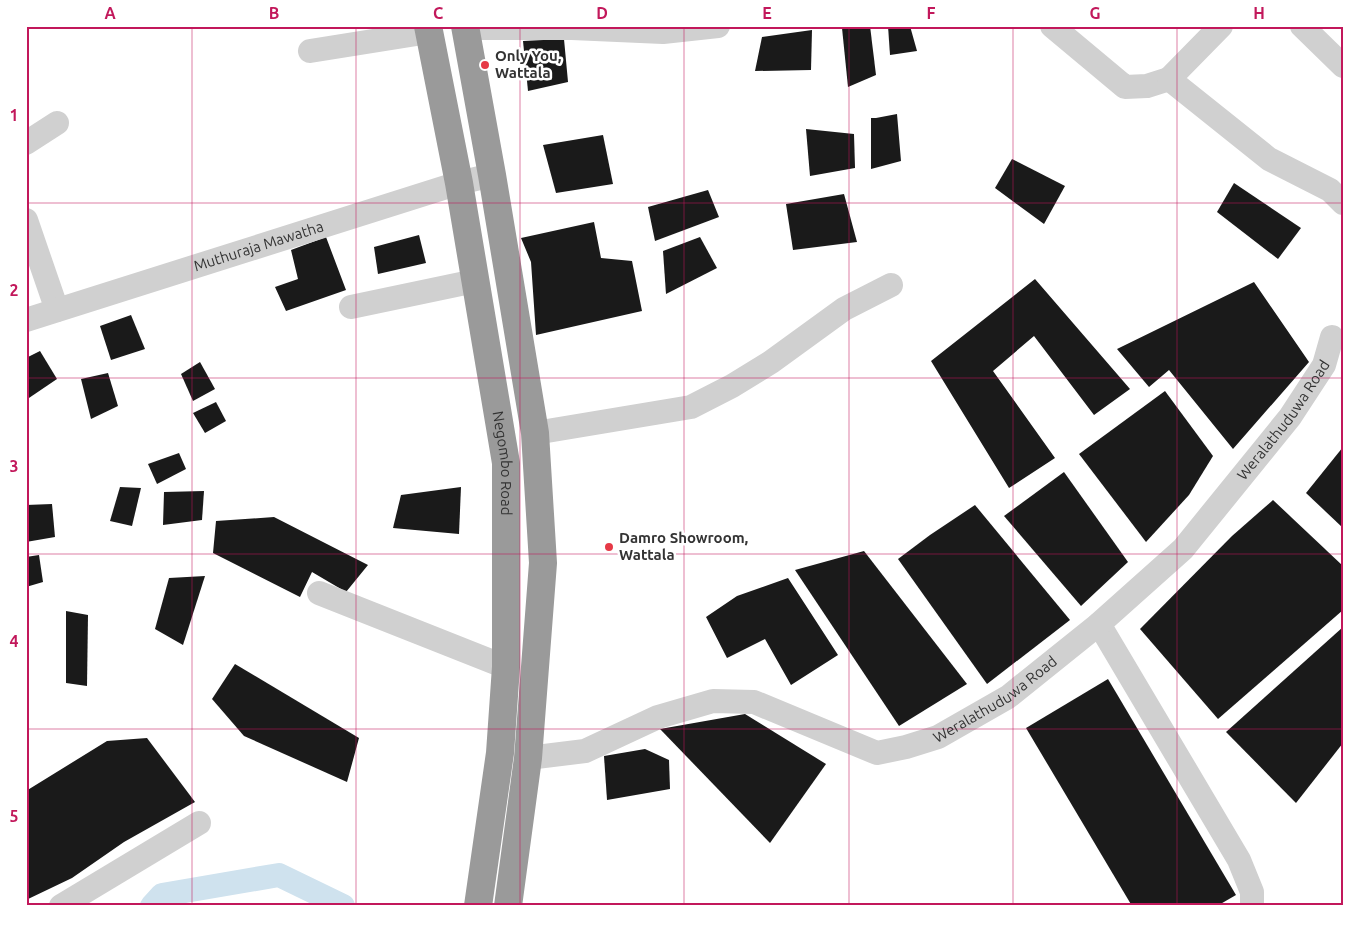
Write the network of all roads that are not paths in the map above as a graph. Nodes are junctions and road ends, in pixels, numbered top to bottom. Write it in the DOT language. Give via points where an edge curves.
graph roads {
  1 [pos="718,26"];
  2 [pos="1052,26"];
  3 [pos="1220,26"];
  4 [pos="1302,26"];
  5 [pos="465,27"];
  6 [pos="428,29"];
  7 [pos="310,51"];
  8 [pos="1343,66"];
  9 [pos="1169,79"];
  10 [pos="57,123"];
  11 [pos="26,143"];
  12 [pos="492,175"];
  13 [pos="459,183"];
  14 [pos="1343,203"];
  15 [pos="26,220"];
  16 [pos="475,281"];
  17 [pos="891,284"];
  18 [pos="351,307"];
  19 [pos="57,310"];
  20 [pos="26,320"];
  21 [pos="1332,337"];
  22 [pos="1333,369"];
  23 [pos="535,433"];
  24 [pos="319,593"];
  25 [pos="1099,624"];
  26 [pos="506,667"];
  27 [pos="528,758"];
  28 [pos="199,823"];
  29 [pos="61,906"];
  30 [pos="478,906"];
  31 [pos="508,906"];
  32 [pos="1252,906"];
  1 -- 5 [label="street" via="662,32"];
  2 -- 9 [label="street" via="1125,87 1147,86"];
  3 -- 9 [label="street"];
  4 -- 8 [label="street"];
  5 -- 12 [label="highway"];
  6 -- 7 [label="street"];
  6 -- 13 [label="highway, Negombo Road"];
  9 -- 14 [label="street" via="1270,160 1330,190"];
  10 -- 11 [label="street"];
  12 -- 13 [label="street, Muthuraja Mawatha"];
  12 -- 23 [label="highway"];
  13 -- 16 [label="highway, Negombo Road"];
  13 -- 19 [label="street, Muthuraja Mawatha"];
  15 -- 19 [label="street"];
  16 -- 18 [label="street"];
  16 -- 26 [label="highway, Negombo Road" via="506,463"];
  17 -- 23 [label="street" via="844,309 732,386 691,407"];
  19 -- 20 [label="street, Muthuraja Mawatha"];
  21 -- 22 [label="street, Weralathuduwa Road"];
  22 -- 25 [label="street, Weralathuduwa Road" via="1183,549"];
  23 -- 27 [label="highway" via="543,563"];
  24 -- 26 [label="street"];
  25 -- 27 [label="street, Weralathuduwa Road" via="1008,697 938,737 906,747 877,753 754,702 713,701 658,717 585,751"];
  25 -- 32 [label="street" via="1239,860 1252,892"];
  26 -- 30 [label="highway, Negombo Road" via="500,752"];
  27 -- 31 [label="highway"];
  28 -- 29 [label="street"];
}
